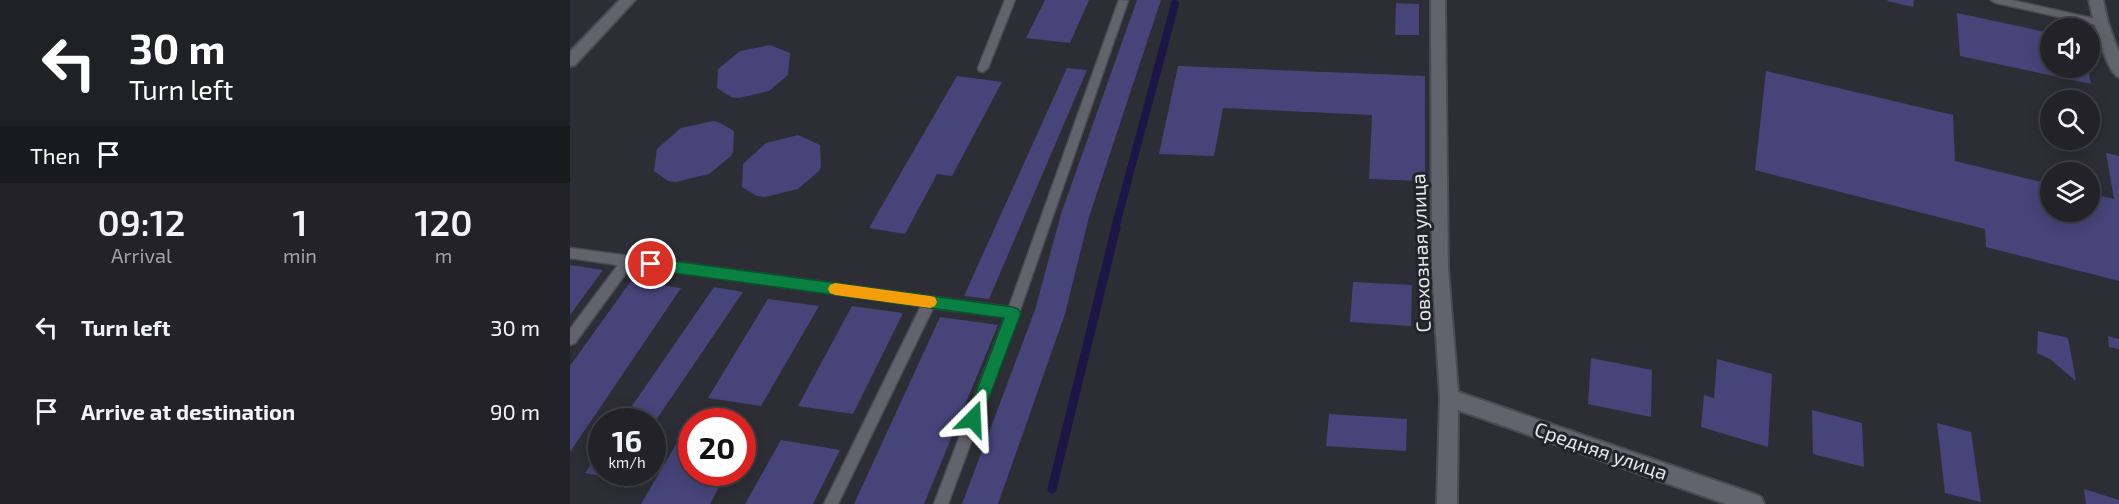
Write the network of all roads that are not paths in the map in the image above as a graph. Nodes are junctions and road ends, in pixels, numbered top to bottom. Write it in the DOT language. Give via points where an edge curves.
graph roads {
  1 [pos="628,0"];
  2 [pos="1010,0"];
  3 [pos="1438,0"];
  4 [pos="1996,0"];
  5 [pos="2096,0"];
  6 [pos="1123,1"];
  7 [pos="2101,23"];
  8 [pos="570,61"];
  9 [pos="983,68"];
  10 [pos="2119,72"];
  11 [pos="570,253"];
  12 [pos="628,261"];
  13 [pos="929,302"];
  14 [pos="1013,313"];
  15 [pos="570,339"];
  16 [pos="1449,398"];
  17 [pos="831,504"];
  18 [pos="941,504"];
  19 [pos="1447,504"];
  20 [pos="1754,504"];
  1 -- 8 [label="street"];
  2 -- 9 [label="lane"];
  3 -- 16 [label="street, Совхозная улица" via="1440,269"];
  4 -- 7 [label="lane"];
  5 -- 7 [label="street"];
  6 -- 14 [label="lane"];
  7 -- 10 [label="street"];
  11 -- 12 [label="lane"];
  12 -- 13 [label="lane"];
  12 -- 15 [label="lane"];
  13 -- 14 [label="lane"];
  13 -- 17 [label="lane"];
  14 -- 18 [label="lane"];
  16 -- 19 [label="street, Совхозная улица"];
  16 -- 20 [label="street, Средняя улица"];
}
